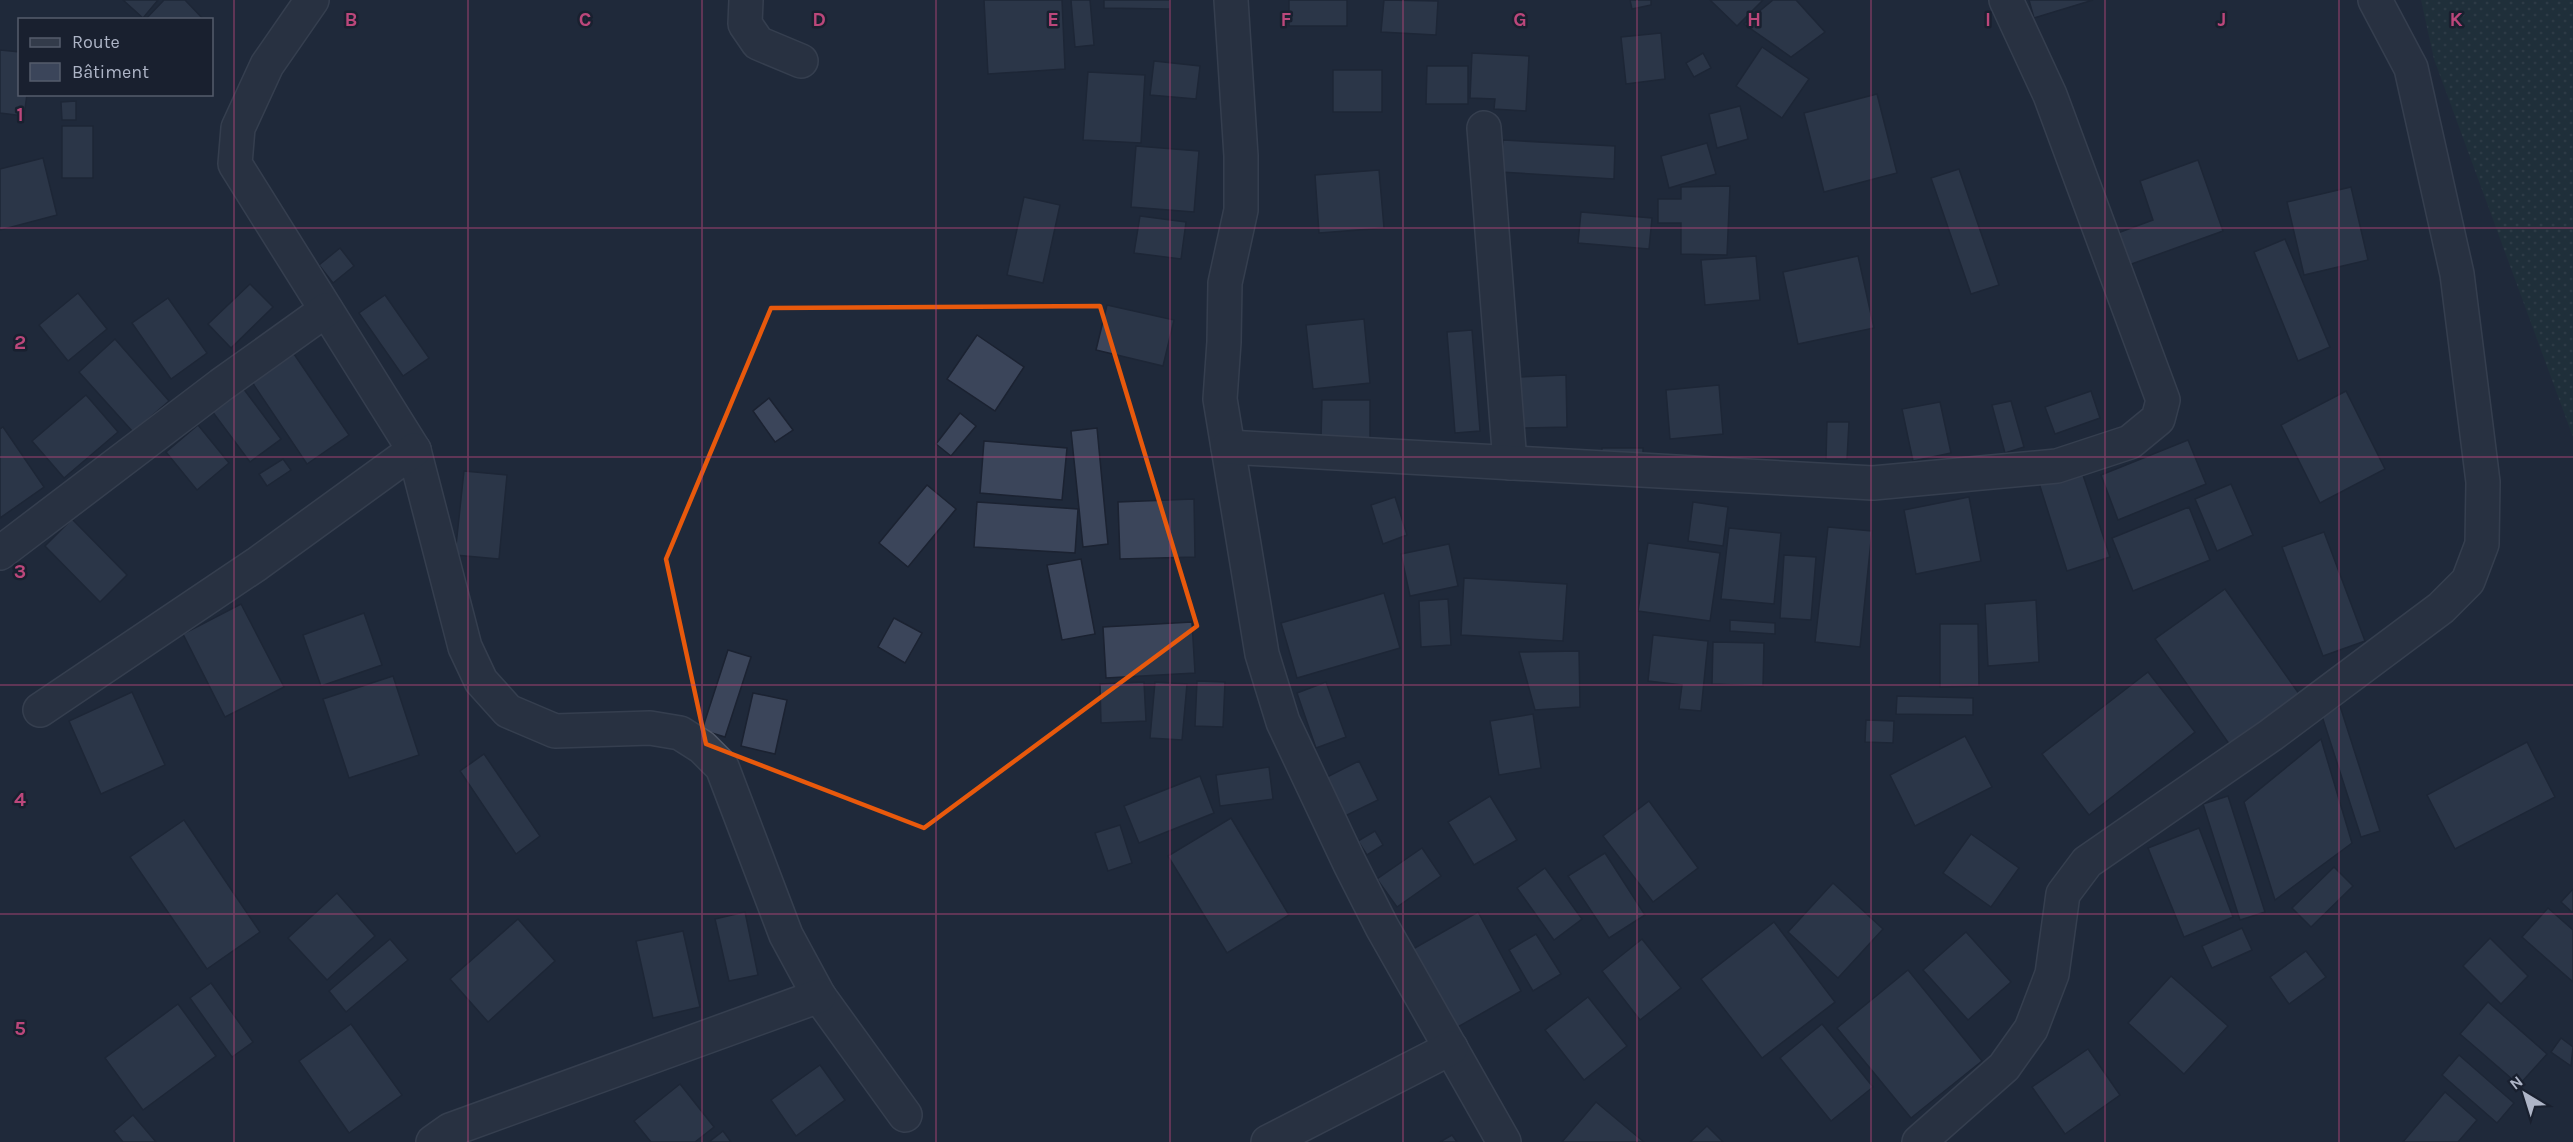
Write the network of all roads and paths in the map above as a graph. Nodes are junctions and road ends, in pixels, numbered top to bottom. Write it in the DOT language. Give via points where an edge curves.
graph roads {
  1 [pos="312,0"];
  2 [pos="746,0"];
  3 [pos="1231,0"];
  4 [pos="2006,0"];
  5 [pos="2375,0"];
  6 [pos="801,61"];
  7 [pos="1484,128"];
  8 [pos="326,310"];
  9 [pos="1228,447"];
  10 [pos="414,450"];
  11 [pos="1510,463"];
  12 [pos="0,553"];
  13 [pos="40,710"];
  14 [pos="819,996"];
  15 [pos="1450,1048"];
  16 [pos="905,1115"];
  17 [pos="433,1142"];
  18 [pos="1268,1142"];
  19 [pos="1504,1142"];
  20 [pos="1919,1142"];
  1 -- 8 [label="street" via="267,65 237,128 235,164"];
  2 -- 6 [label="street" via="745,24 758,43"];
  3 -- 9 [label="street" via="1241,210 1225,283 1220,399"];
  4 -- 11 [label="street" via="2050,95 2163,400 2158,419 2130,442 2057,466 1873,483"];
  5 -- 20 [label="street" via="2411,68 2457,273 2483,482 2482,544 2468,580 2441,608 2271,735 2087,862 2062,894 2052,975 2031,1029 2004,1067"];
  7 -- 11 [label="street"];
  8 -- 10 [label="street"];
  8 -- 12 [label="street"];
  9 -- 11 [label="street"];
  9 -- 15 [label="street" via="1262,654 1283,722 1382,927"];
  10 -- 13 [label="street" via="257,564"];
  10 -- 14 [label="street" via="465,647 481,681 508,711 555,731 650,728 680,733 702,747 722,767 786,935"];
  14 -- 16 [label="street"];
  14 -- 17 [label="street" via="450,1130"];
  15 -- 18 [label="street"];
  15 -- 19 [label="street"];
}
